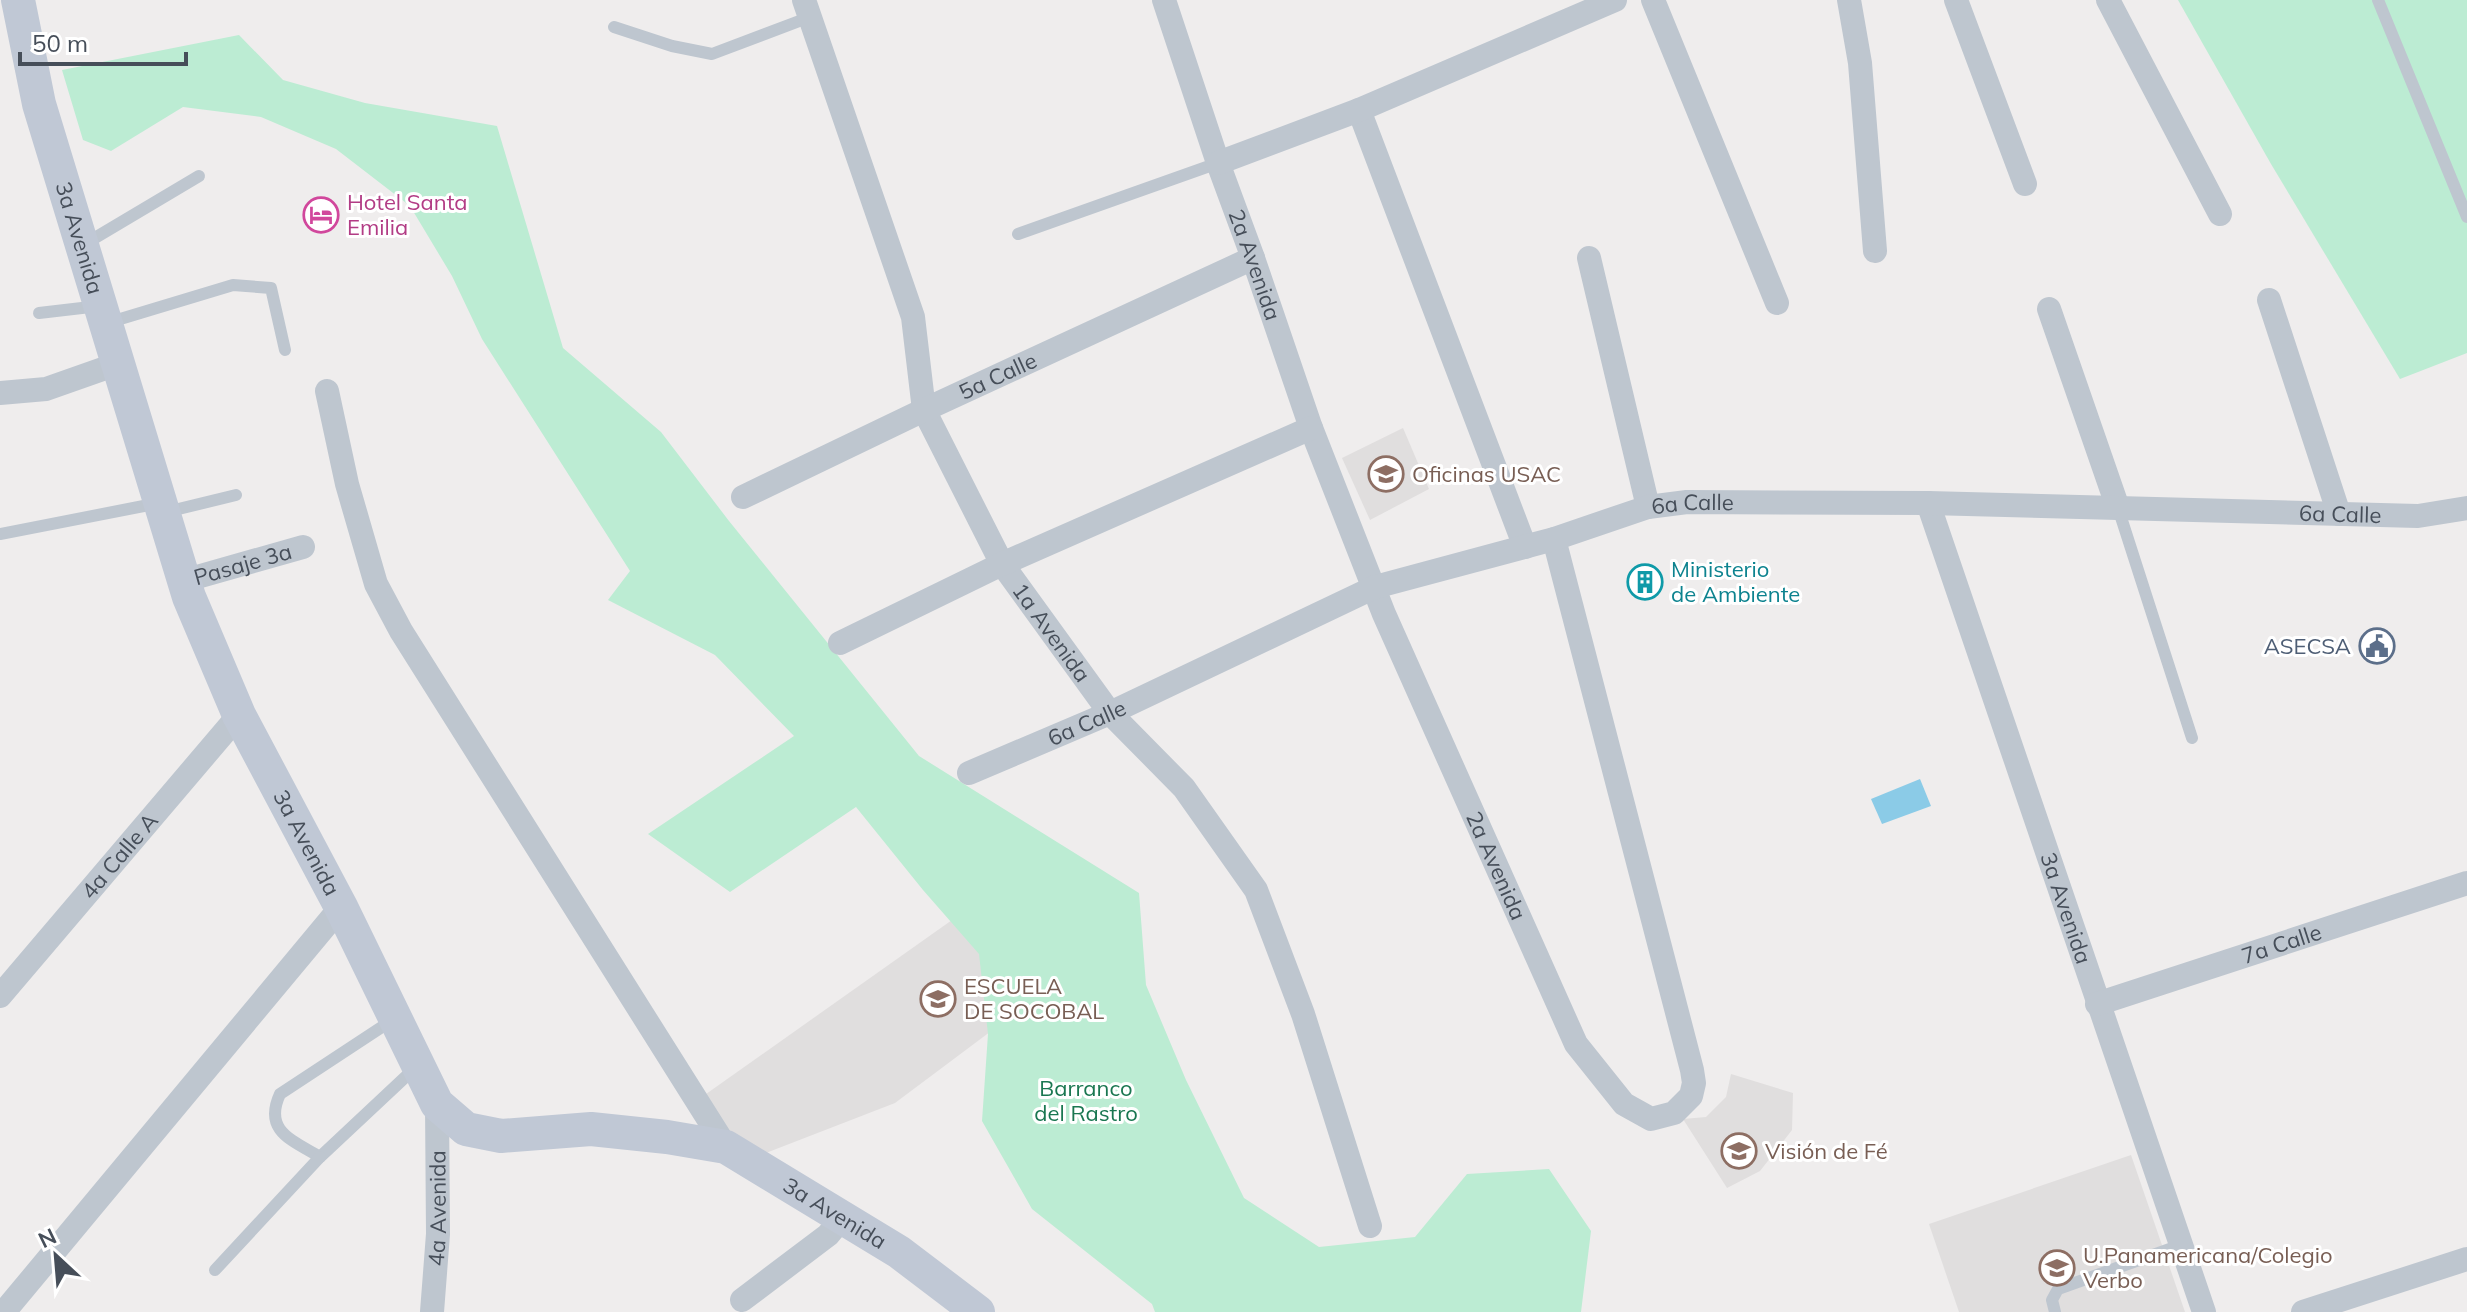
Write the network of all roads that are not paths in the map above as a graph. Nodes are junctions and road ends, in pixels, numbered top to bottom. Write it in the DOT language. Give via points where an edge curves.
graph roads {
  1 [pos="18,0"];
  2 [pos="1164,0"];
  3 [pos="1615,0"];
  4 [pos="1653,0"];
  5 [pos="1849,0"];
  6 [pos="1956,0"];
  7 [pos="2108,0"];
  8 [pos="2378,0"];
  9 [pos="807,8"];
  10 [pos="614,27"];
  11 [pos="1359,110"];
  12 [pos="1218,163"];
  13 [pos="199,176"];
  14 [pos="2025,184"];
  15 [pos="2220,214"];
  16 [pos="2467,217"];
  17 [pos="1018,234"];
  18 [pos="81,247"];
  19 [pos="1875,251"];
  20 [pos="1253,258"];
  21 [pos="1589,258"];
  22 [pos="2269,300"];
  23 [pos="1777,303"];
  24 [pos="2049,309"];
  25 [pos="39,313"];
  26 [pos="102,315"];
  27 [pos="285,350"];
  28 [pos="117,364"];
  29 [pos="327,391"];
  30 [pos="0,393"];
  31 [pos="924,410"];
  32 [pos="1311,428"];
  33 [pos="236,495"];
  34 [pos="743,497"];
  35 [pos="1928,503"];
  36 [pos="1648,507"];
  37 [pos="161,508"];
  38 [pos="2118,508"];
  39 [pos="2467,508"];
  40 [pos="2339,514"];
  41 [pos="0,534"];
  42 [pos="1554,539"];
  43 [pos="303,547"];
  44 [pos="1525,547"];
  45 [pos="1002,564"];
  46 [pos="183,581"];
  47 [pos="1375,587"];
  48 [pos="840,643"];
  49 [pos="1110,713"];
  50 [pos="239,715"];
  51 [pos="2192,738"];
  52 [pos="969,773"];
  53 [pos="2467,883"];
  54 [pos="341,907"];
  55 [pos="0,996"];
  56 [pos="2097,1004"];
  57 [pos="397,1017"];
  58 [pos="419,1065"];
  59 [pos="437,1104"];
  60 [pos="726,1147"];
  61 [pos="320,1157"];
  62 [pos="843,1217"];
  63 [pos="1370,1226"];
  64 [pos="2181,1245"];
  65 [pos="2467,1259"];
  66 [pos="215,1270"];
  67 [pos="742,1300"];
  68 [pos="4,1312"];
  69 [pos="432,1312"];
  70 [pos="978,1312"];
  71 [pos="2055,1312"];
  72 [pos="2204,1312"];
  73 [pos="2303,1312"];
  1 -- 18 [label="main road, 3a Avenida" via="39,104"];
  2 -- 12 [label="street, 2a Avenida"];
  3 -- 11 [label="street"];
  4 -- 23 [label="street"];
  5 -- 19 [label="street" via="1860,63"];
  6 -- 14 [label="street"];
  7 -- 15 [label="street"];
  8 -- 16 [label="lane"];
  9 -- 10 [label="lane" via="712,54"];
  9 -- 31 [label="street, 1a Avenida" via="913,317"];
  11 -- 12 [label="street"];
  11 -- 44 [label="street"];
  12 -- 17 [label="lane"];
  12 -- 20 [label="street, 2a Avenida"];
  13 -- 18 [label="lane"];
  18 -- 26 [label="main road, 3a Avenida"];
  20 -- 31 [label="street, 5a Calle"];
  20 -- 32 [label="street, 2a Avenida"];
  21 -- 36 [label="street"];
  22 -- 40 [label="street"];
  24 -- 38 [label="street"];
  25 -- 26 [label="lane"];
  26 -- 27 [label="lane" via="233,285 271,288"];
  26 -- 28 [label="main road, 3a Avenida"];
  28 -- 30 [label="street" via="46,389"];
  28 -- 37 [label="main road, 3a Avenida"];
  29 -- 60 [label="street" via="376,584"];
  31 -- 34 [label="street, 5a Calle"];
  31 -- 45 [label="street, 1a Avenida"];
  32 -- 45 [label="street"];
  32 -- 47 [label="street, 2a Avenida"];
  33 -- 37 [label="lane"];
  35 -- 36 [label="street, 6a Calle" via="1687,502"];
  35 -- 38 [label="street, 6a Calle"];
  35 -- 56 [label="street, 3a Avenida"];
  36 -- 42 [label="street, 6a Calle"];
  37 -- 41 [label="lane"];
  37 -- 46 [label="main road, 3a Avenida"];
  38 -- 40 [label="street, 6a Calle"];
  38 -- 51 [label="lane"];
  39 -- 40 [label="street, 6a Calle" via="2418,516"];
  42 -- 44 [label="street, 6a Calle"];
  42 -- 47 [label="street, 2a Avenida" via="1692,1070 1691,1096 1662,1118 1651,1119 1624,1104 1576,1044"];
  43 -- 46 [label="street, Pasaje 3a"];
  44 -- 47 [label="street, 6a Calle"];
  45 -- 48 [label="street"];
  45 -- 49 [label="street, 1a Avenida"];
  46 -- 50 [label="main road, 3a Avenida"];
  47 -- 49 [label="street, 6a Calle"];
  49 -- 52 [label="street, 6a Calle"];
  49 -- 63 [label="street, 1a Avenida" via="1184,788 1256,890 1303,1014"];
  50 -- 54 [label="main road, 3a Avenida"];
  50 -- 55 [label="street, 4a Calle A"];
  53 -- 56 [label="street, 7a Calle"];
  54 -- 57 [label="main road, 3a Avenida"];
  54 -- 68 [label="street"];
  56 -- 64 [label="street, 3a Avenida"];
  57 -- 58 [label="main road, 3a Avenida"];
  57 -- 61 [label="lane" via="280,1094 274,1107 279,1128"];
  58 -- 59 [label="main road, 3a Avenida"];
  58 -- 61 [label="lane"];
  59 -- 60 [label="main road, 3a Avenida" via="466,1129 501,1136 591,1129"];
  59 -- 69 [label="street, 4a Avenida" via="438,1234"];
  60 -- 62 [label="main road, 3a Avenida"];
  61 -- 66 [label="lane"];
  62 -- 67 [label="street" via="828,1235"];
  62 -- 70 [label="main road, 3a Avenida"];
  64 -- 71 [label="lane" via="2058,1289 2052,1300"];
  64 -- 72 [label="street, 3a Avenida"];
  65 -- 73 [label="street"];
}
